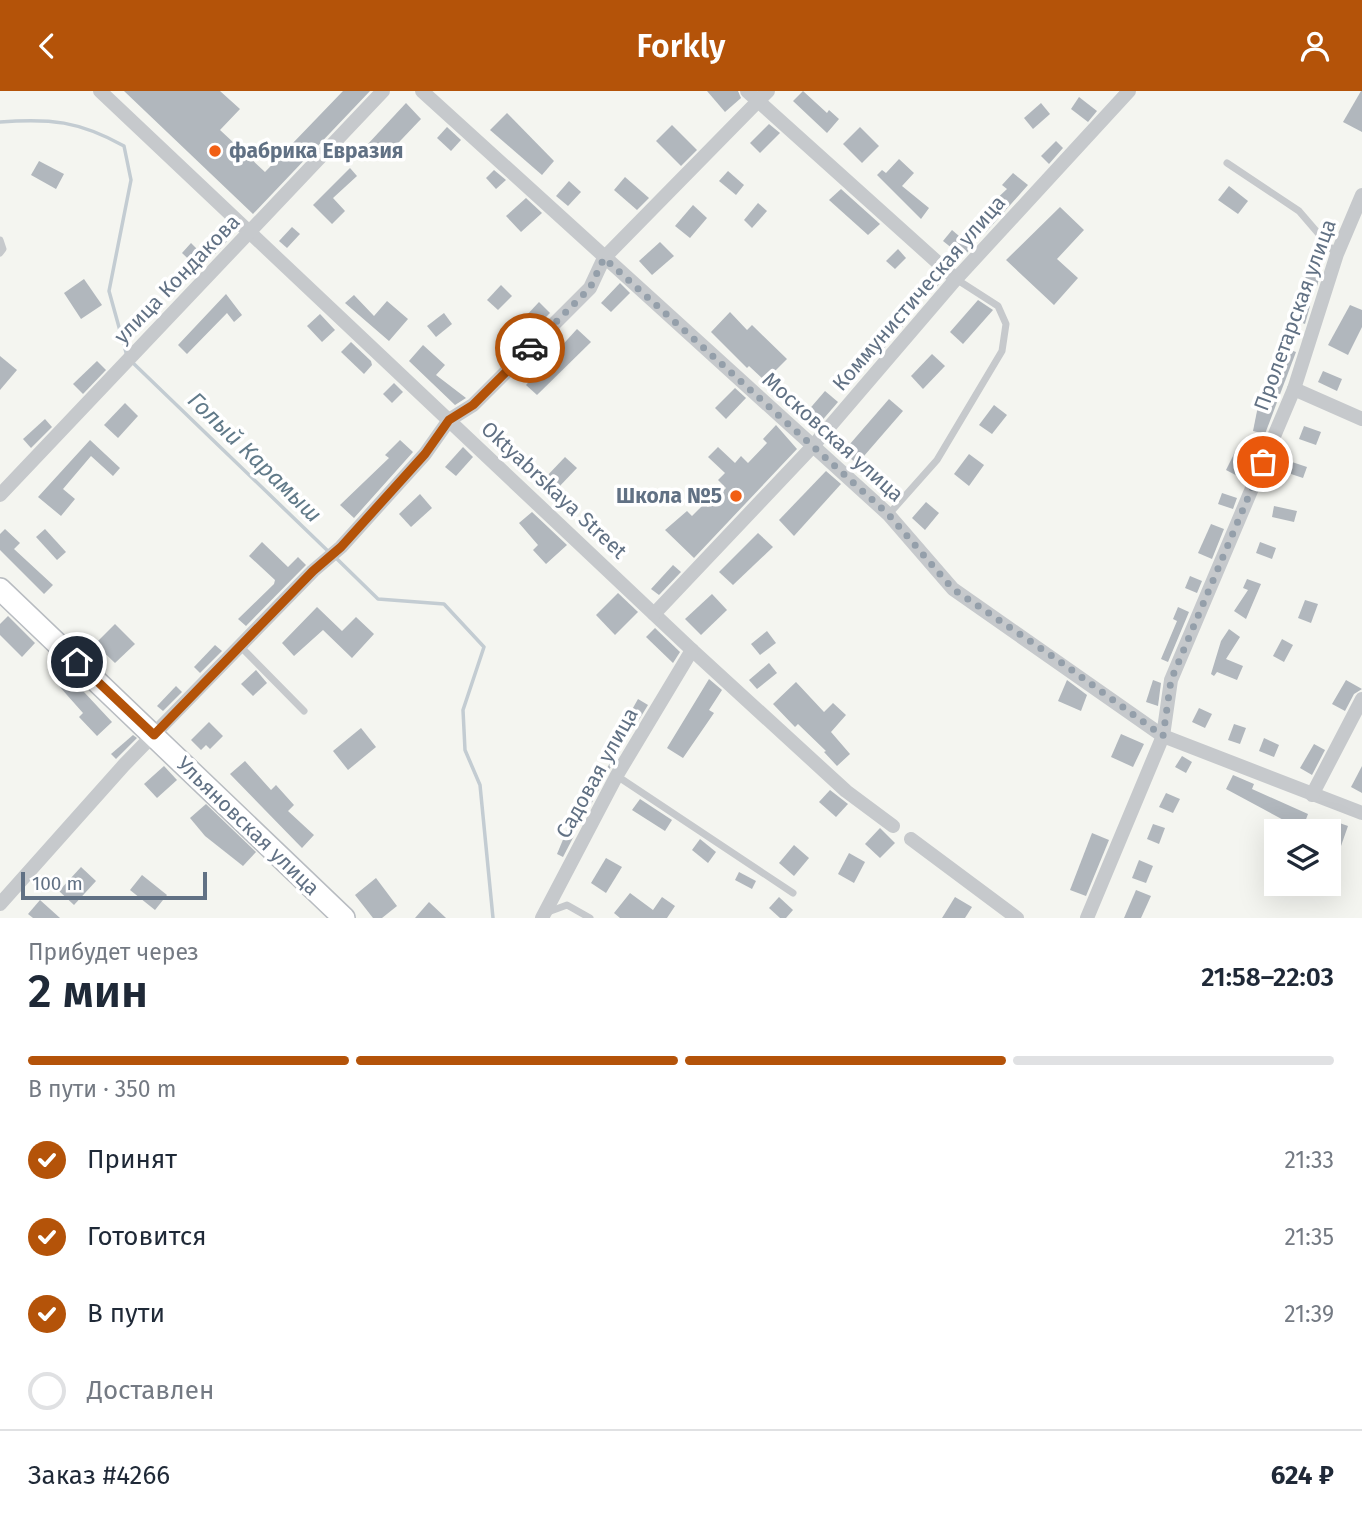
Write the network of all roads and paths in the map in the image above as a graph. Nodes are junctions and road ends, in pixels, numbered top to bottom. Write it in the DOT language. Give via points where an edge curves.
graph roads {
  1 [pos="100,91"];
  2 [pos="383,91"];
  3 [pos="422,91"];
  4 [pos="747,91"];
  5 [pos="1129,91"];
  6 [pos="763,96"];
  7 [pos="1227,163"];
  8 [pos="1362,195"];
  9 [pos="251,233"];
  10 [pos="0,240"];
  11 [pos="0,253"];
  12 [pos="1337,254"];
  13 [pos="604,258"];
  14 [pos="956,279"];
  15 [pos="1294,389"];
  16 [pos="1362,419"];
  17 [pos="449,420"];
  18 [pos="813,446"];
  19 [pos="0,495"];
  20 [pos="888,514"];
  21 [pos="0,589"];
  22 [pos="654,614"];
  23 [pos="240,646"];
  24 [pos="692,650"];
  25 [pos="1362,699"];
  26 [pos="304,711"];
  27 [pos="154,735"];
  28 [pos="1163,736"];
  29 [pos="617,775"];
  30 [pos="1312,795"];
  31 [pos="1362,813"];
  32 [pos="893,826"];
  33 [pos="911,839"];
  34 [pos="793,893"];
  35 [pos="0,904"];
  36 [pos="337,916"];
  37 [pos="543,916"];
  38 [pos="590,918"];
  39 [pos="1017,918"];
  40 [pos="1087,918"];
  1 -- 9 [label="street, Oktyabrskaya Street"];
  2 -- 9 [label="street, улица Кондакова"];
  3 -- 13 [label="street, Московская улица"];
  4 -- 6 [label="street"];
  5 -- 14 [label="street, Коммунистическая улица"];
  6 -- 13 [label="street"];
  6 -- 14 [label="street"];
  7 -- 12 [label="lane" via="1300,211"];
  8 -- 12 [label="street, Пролетарская улица"];
  9 -- 17 [label="street, Oktyabrskaya Street"];
  9 -- 19 [label="street, улица Кондакова"];
  10 -- 11 [label="lane"];
  12 -- 15 [label="street, Пролетарская улица"];
  13 -- 17 [label="street" via="590,288 473,405"];
  13 -- 18 [label="street, Московская улица"];
  14 -- 18 [label="street, Коммунистическая улица"];
  14 -- 20 [label="lane" via="998,306 1006,324 1002,351 937,460"];
  15 -- 16 [label="street"];
  15 -- 28 [label="street, Пролетарская улица" via="1171,680"];
  17 -- 22 [label="street, Oktyabrskaya Street"];
  17 -- 23 [label="street" via="425,454 341,547"];
  18 -- 20 [label="street, Московская улица"];
  18 -- 22 [label="street, Коммунистическая улица"];
  20 -- 28 [label="street, Московская улица" via="953,589"];
  21 -- 27 [label="street, Ульяновская улица"];
  22 -- 24 [label="street, Oktyabrskaya Street"];
  23 -- 26 [label="lane"];
  23 -- 27 [label="street"];
  24 -- 29 [label="street, Садовая улица"];
  24 -- 32 [label="street, Oktyabrskaya Street" via="846,791"];
  25 -- 30 [label="street"];
  27 -- 35 [label="street"];
  27 -- 36 [label="street, Ульяновская улица"];
  28 -- 30 [label="street, Московская улица"];
  28 -- 40 [label="street, Пролетарская улица"];
  29 -- 34 [label="lane"];
  29 -- 37 [label="street, Садовая улица"];
  30 -- 31 [label="street, Московская улица"];
  33 -- 39 [label="street"];
  37 -- 38 [label="lane" via="568,905"];
}
